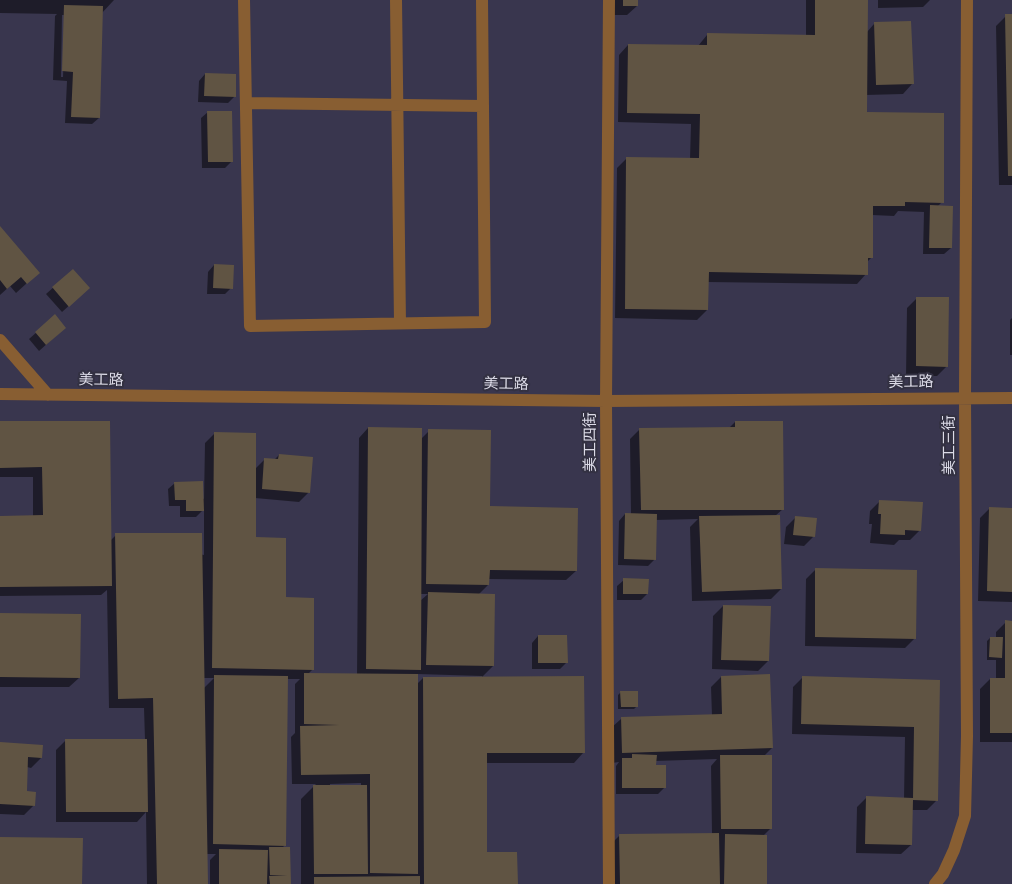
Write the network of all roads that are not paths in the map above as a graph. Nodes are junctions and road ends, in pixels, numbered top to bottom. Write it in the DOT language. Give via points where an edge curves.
graph roads {
  1 [pos="244,0"];
  2 [pos="396,0"];
  3 [pos="482,0"];
  4 [pos="609,0"];
  5 [pos="967,0"];
  6 [pos="246,103"];
  7 [pos="397,105"];
  8 [pos="483,106"];
  9 [pos="400,323"];
  10 [pos="0,340"];
  11 [pos="0,394"];
  12 [pos="48,395"];
  13 [pos="964,398"];
  14 [pos="1012,398"];
  15 [pos="606,401"];
  16 [pos="609,884"];
  17 [pos="936,884"];
  1 -- 6 [label="street"];
  2 -- 7 [label="street"];
  3 -- 8 [label="street"];
  4 -- 15 [label="street, 美工四街"];
  5 -- 13 [label="street, 美工三街"];
  6 -- 7 [label="street"];
  6 -- 9 [label="street" via="250,326"];
  7 -- 8 [label="street"];
  7 -- 9 [label="street"];
  8 -- 9 [label="street" via="485,322"];
  10 -- 12 [label="street"];
  11 -- 12 [label="street, 美工路"];
  12 -- 15 [label="street, 美工路"];
  13 -- 14 [label="street, 美工路"];
  13 -- 15 [label="street, 美工路"];
  13 -- 17 [label="street, 美工三街" via="967,736 964,816 954,850"];
  15 -- 16 [label="street, 美工四街"];
}
